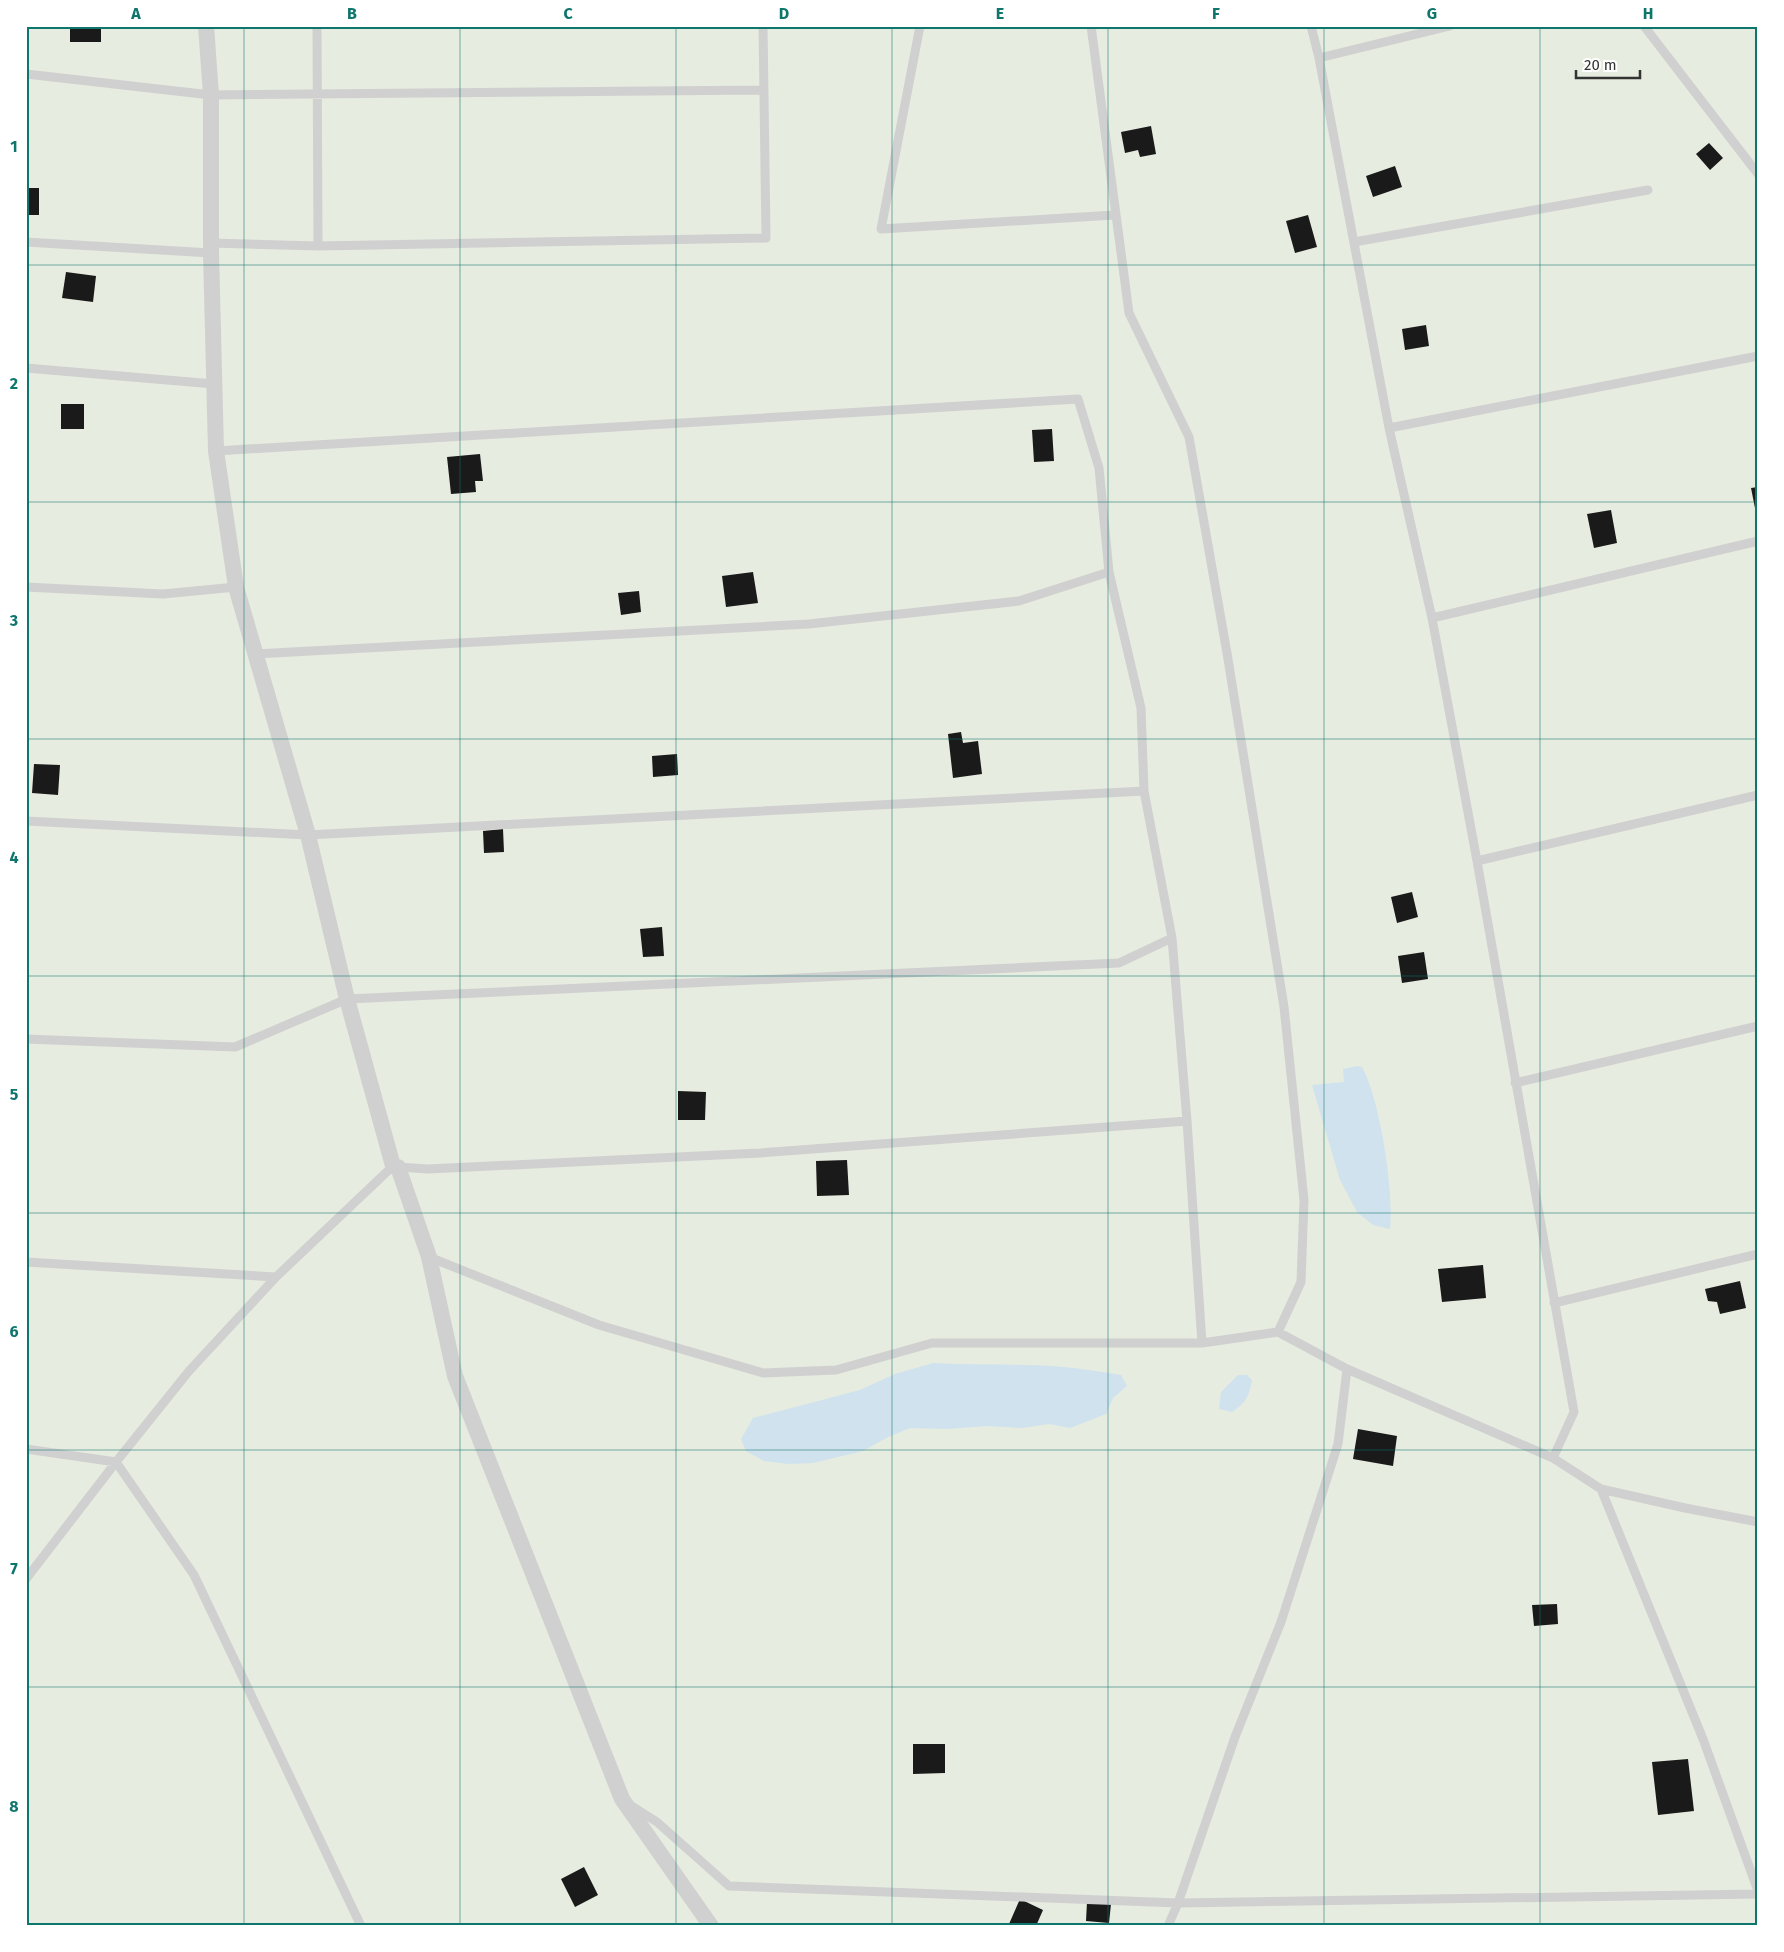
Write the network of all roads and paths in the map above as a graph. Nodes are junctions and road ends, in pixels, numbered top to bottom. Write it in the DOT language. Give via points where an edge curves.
graph roads {
  1 [pos="206,26"];
  2 [pos="317,26"];
  3 [pos="763,26"];
  4 [pos="920,26"];
  5 [pos="1091,26"];
  6 [pos="1311,26"];
  7 [pos="1450,26"];
  8 [pos="1644,26"];
  9 [pos="1319,58"];
  10 [pos="26,74"];
  11 [pos="764,90"];
  12 [pos="317,94"];
  13 [pos="210,95"];
  14 [pos="1758,174"];
  15 [pos="1648,190"];
  16 [pos="1114,215"];
  17 [pos="26,242"];
  18 [pos="1354,242"];
  19 [pos="318,246"];
  20 [pos="210,248"];
  21 [pos="1758,356"];
  22 [pos="26,368"];
  23 [pos="214,384"];
  24 [pos="1389,428"];
  25 [pos="216,451"];
  26 [pos="1758,541"];
  27 [pos="1109,572"];
  28 [pos="26,587"];
  29 [pos="236,587"];
  30 [pos="1432,618"];
  31 [pos="255,654"];
  32 [pos="1144,791"];
  33 [pos="1758,795"];
  34 [pos="26,821"];
  35 [pos="308,835"];
  36 [pos="1477,861"];
  37 [pos="1172,938"];
  38 [pos="346,999"];
  39 [pos="1758,1026"];
  40 [pos="26,1039"];
  41 [pos="1516,1083"];
  42 [pos="1187,1121"];
  43 [pos="395,1167"];
  44 [pos="1758,1254"];
  45 [pos="429,1257"];
  46 [pos="26,1262"];
  47 [pos="276,1277"];
  48 [pos="1554,1303"];
  49 [pos="1278,1332"];
  50 [pos="1202,1343"];
  51 [pos="1347,1369"];
  52 [pos="26,1449"];
  53 [pos="1553,1458"];
  54 [pos="116,1462"];
  55 [pos="1601,1489"];
  56 [pos="1758,1522"];
  57 [pos="26,1578"];
  58 [pos="622,1799"];
  59 [pos="1758,1893"];
  60 [pos="1178,1903"];
  61 [pos="361,1926"];
  62 [pos="710,1926"];
  63 [pos="1168,1926"];
  1 -- 13 [label="street"];
  2 -- 12 [label="lane"];
  3 -- 11 [label="lane"];
  4 -- 16 [label="lane" via="881,229"];
  5 -- 16 [label="lane"];
  6 -- 9 [label="lane"];
  7 -- 9 [label="lane"];
  8 -- 14 [label="lane"];
  9 -- 18 [label="lane"];
  10 -- 13 [label="lane"];
  11 -- 12 [label="lane"];
  11 -- 19 [label="lane" via="766,238"];
  12 -- 13 [label="lane"];
  12 -- 19 [label="lane"];
  13 -- 20 [label="street"];
  15 -- 18 [label="lane"];
  16 -- 49 [label="lane" via="1129,313 1189,437 1284,1007 1304,1200 1301,1282"];
  17 -- 20 [label="lane"];
  18 -- 24 [label="lane"];
  19 -- 20 [label="lane"];
  20 -- 23 [label="street"];
  21 -- 24 [label="lane"];
  22 -- 23 [label="lane"];
  23 -- 25 [label="street"];
  24 -- 30 [label="lane"];
  25 -- 27 [label="lane" via="1078,399 1099,468"];
  25 -- 29 [label="street"];
  26 -- 30 [label="lane"];
  27 -- 31 [label="lane" via="1020,601 809,624"];
  27 -- 32 [label="lane" via="1141,708"];
  28 -- 29 [label="lane" via="163,594"];
  29 -- 31 [label="street"];
  30 -- 36 [label="lane"];
  31 -- 35 [label="street"];
  32 -- 35 [label="lane"];
  32 -- 37 [label="lane"];
  33 -- 36 [label="lane"];
  34 -- 35 [label="lane"];
  35 -- 38 [label="street"];
  36 -- 41 [label="lane"];
  37 -- 38 [label="lane" via="1119,963"];
  37 -- 42 [label="lane"];
  38 -- 40 [label="lane" via="235,1047"];
  38 -- 43 [label="street"];
  39 -- 41 [label="lane"];
  41 -- 48 [label="lane"];
  42 -- 43 [label="lane" via="760,1153 428,1169"];
  42 -- 50 [label="lane"];
  43 -- 45 [label="street"];
  43 -- 47 [label="lane"];
  44 -- 48 [label="lane"];
  45 -- 50 [label="lane" via="599,1325 763,1373 836,1370 932,1343"];
  45 -- 58 [label="street" via="456,1376"];
  46 -- 47 [label="lane"];
  47 -- 54 [label="lane" via="189,1371"];
  48 -- 53 [label="lane" via="1574,1412"];
  49 -- 50 [label="lane"];
  49 -- 51 [label="lane"];
  51 -- 53 [label="lane"];
  51 -- 60 [label="lane" via="1338,1444 1281,1622 1235,1737"];
  52 -- 54 [label="lane"];
  53 -- 55 [label="lane"];
  54 -- 57 [label="lane"];
  54 -- 61 [label="lane" via="194,1575"];
  55 -- 56 [label="lane"];
  55 -- 59 [label="lane" via="1703,1739"];
  58 -- 60 [label="lane" via="657,1822 729,1886"];
  58 -- 62 [label="street"];
  59 -- 60 [label="lane"];
  60 -- 63 [label="lane"];
}
